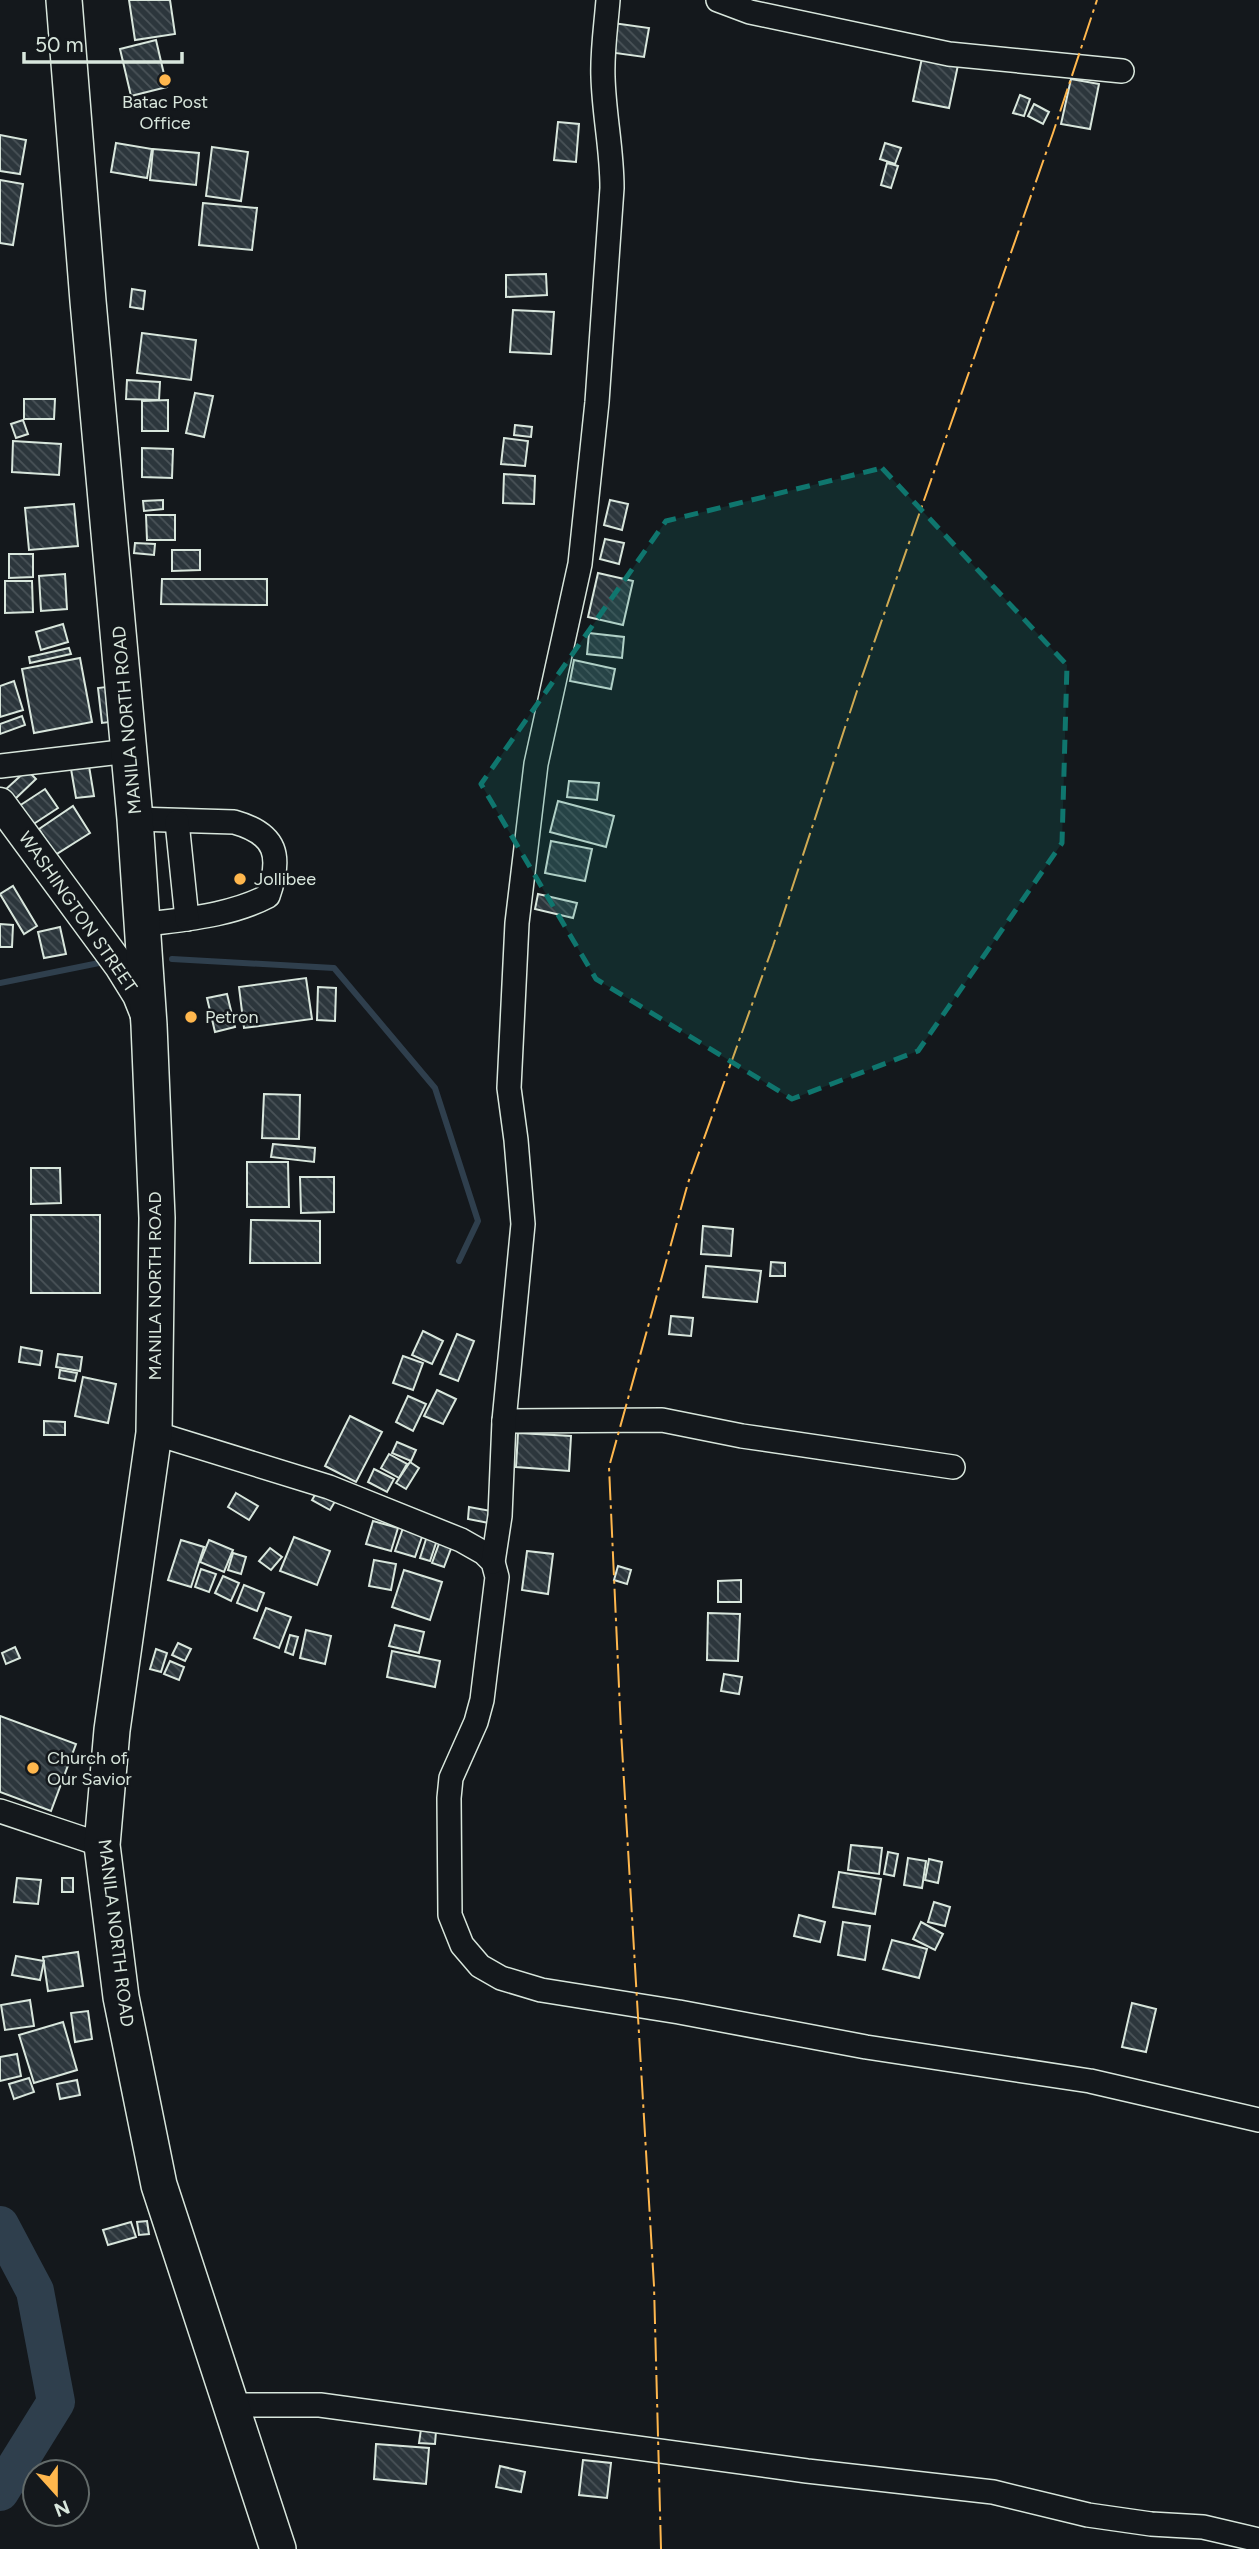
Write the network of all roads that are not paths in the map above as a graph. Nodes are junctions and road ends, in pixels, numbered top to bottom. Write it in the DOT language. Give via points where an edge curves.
graph roads {
  1 [pos="64,0"];
  2 [pos="608,0"];
  3 [pos="718,0"];
  4 [pos="1122,71"];
  5 [pos="130,751"];
  6 [pos="0,766"];
  7 [pos="0,803"];
  8 [pos="135,819"];
  9 [pos="177,822"];
  10 [pos="187,919"];
  11 [pos="142,925"];
  12 [pos="149,1025"];
  13 [pos="503,1421"];
  14 [pos="154,1433"];
  15 [pos="953,1467"];
  16 [pos="493,1562"];
  17 [pos="0,1811"];
  18 [pos="102,1844"];
  19 [pos="1259,2120"];
  20 [pos="230,2405"];
  21 [pos="1259,2540"];
  22 [pos="278,2549"];
  1 -- 5 [label="highway, MANILA NORTH ROAD"];
  2 -- 13 [label="street" via="603,80 612,188 597,402 580,565 536,764 517,923 509,1087 523,1224"];
  3 -- 4 [label="street" via="750,12 949,54"];
  5 -- 6 [label="street"];
  5 -- 8 [label="highway, MANILA NORTH ROAD"];
  7 -- 12 [label="main road, WASHINGTON STREET" via="120,966"];
  8 -- 9 [label="street"];
  8 -- 11 [label="highway, MANILA NORTH ROAD"];
  9 -- 10 [label="street"];
  9 -- 10 [label="street" via="222,821 246,826 268,838 275,858 276,874 268,896 251,905"];
  10 -- 11 [label="street"];
  11 -- 12 [label="highway, MANILA NORTH ROAD"];
  12 -- 14 [label="highway, MANILA NORTH ROAD" via="157,1218"];
  13 -- 15 [label="street" via="662,1420"];
  13 -- 16 [label="street" via="500,1516"];
  14 -- 16 [label="street" via="329,1487 461,1540"];
  14 -- 18 [label="highway, MANILA NORTH ROAD" via="112,1730"];
  16 -- 19 [label="street" via="497,1577 482,1700 451,1778 449,1798 450,1915 462,1945 480,1966 501,1979 541,1990 1090,2081"];
  17 -- 18 [label="street"];
  18 -- 20 [label="highway, MANILA NORTH ROAD" via="121,1997 159,2185"];
  20 -- 21 [label="street" via="320,2405 993,2493 1088,2515 1203,2526"];
  20 -- 22 [label="highway, MANILA NORTH ROAD"];
}
